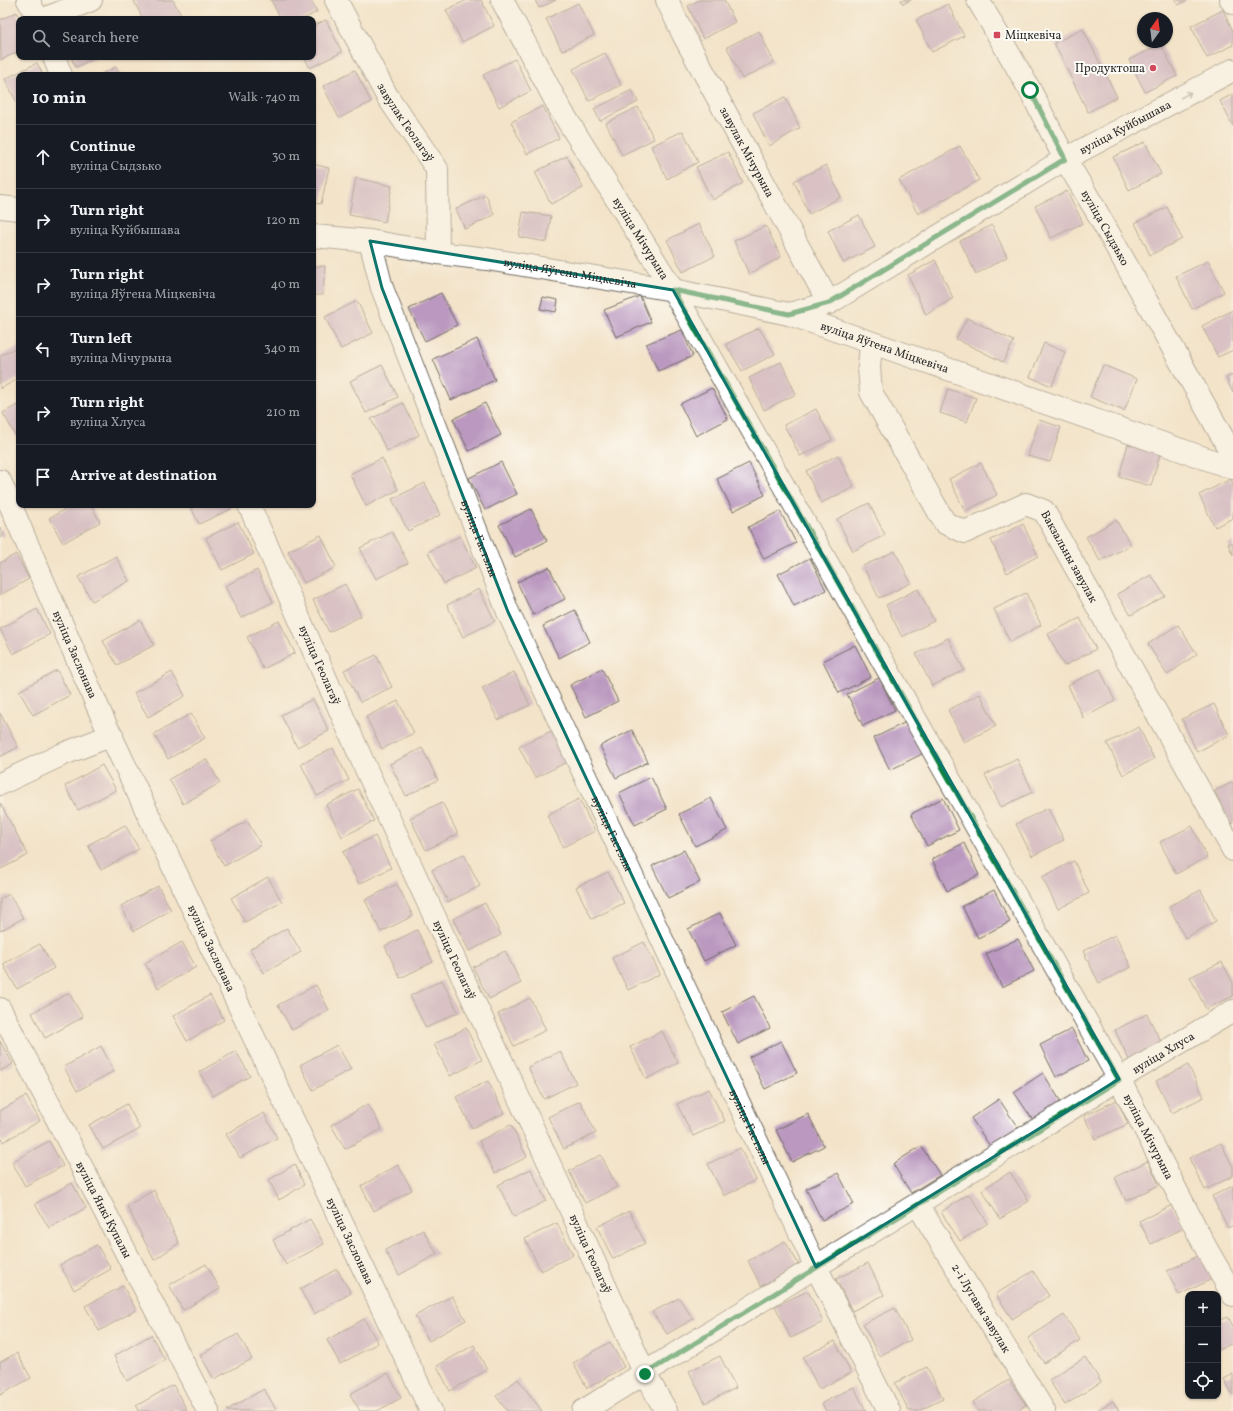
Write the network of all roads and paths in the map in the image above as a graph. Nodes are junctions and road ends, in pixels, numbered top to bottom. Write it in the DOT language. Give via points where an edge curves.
graph roads {
  1 [pos="28,0"];
  2 [pos="91,0"];
  3 [pos="336,0"];
  4 [pos="502,0"];
  5 [pos="667,0"];
  6 [pos="978,0"];
  7 [pos="1231,0"];
  8 [pos="1233,4"];
  9 [pos="36,16"];
  10 [pos="51,16"];
  11 [pos="55,60"];
  12 [pos="1233,70"];
  13 [pos="60,72"];
  14 [pos="1065,159"];
  15 [pos="0,207"];
  16 [pos="16,209"];
  17 [pos="316,236"];
  18 [pos="370,241"];
  19 [pos="438,253"];
  20 [pos="673,290"];
  21 [pos="829,303"];
  22 [pos="789,314"];
  23 [pos="871,344"];
  24 [pos="1233,456"];
  25 [pos="1233,468"];
  26 [pos="0,481"];
  27 [pos="249,508"];
  28 [pos="112,735"];
  29 [pos="0,784"];
  30 [pos="1233,850"];
  31 [pos="0,1009"];
  32 [pos="1233,1011"];
  33 [pos="1119,1080"];
  34 [pos="918,1205"];
  35 [pos="816,1267"];
  36 [pos="1233,1295"];
  37 [pos="645,1374"];
  38 [pos="208,1411"];
  39 [pos="432,1411"];
  40 [pos="583,1411"];
  41 [pos="666,1411"];
  42 [pos="889,1411"];
  43 [pos="1044,1411"];
  1 -- 9 [label="street"];
  2 -- 10 [label="street"];
  3 -- 19 [label="street, завулак Геолагаў" via="387,96 436,169"];
  4 -- 20 [label="street, вуліца Мічурына" via="559,106"];
  5 -- 21 [label="street, завулак Мічурына"];
  6 -- 14 [label="street, вуліца Сыдзько" via="1030,90"];
  7 -- 8 [label="street"];
  11 -- 13 [label="street"];
  14 -- 12 [label="street, вуліца Куйбышава, one-way"];
  14 -- 21 [label="street, вуліца Куйбышава"];
  14 -- 24 [label="street, вуліца Сыдзько"];
  15 -- 16 [label="street"];
  17 -- 18 [label="street, вуліца Яўгена Міцкевіча"];
  18 -- 19 [label="street, вуліца Яўгена Міцкевіча"];
  18 -- 35 [label="street, вуліца Гастэлы" via="382,288 508,612"];
  19 -- 20 [label="street, вуліца Яўгена Міцкевіча"];
  20 -- 22 [label="street, вуліца Яўгена Міцкевіча"];
  20 -- 33 [label="street, вуліца Мічурына"];
  21 -- 22 [label="street, вуліца Куйбышава"];
  22 -- 23 [label="street, вуліца Яўгена Міцкевіча"];
  23 -- 25 [label="street, вуліца Яўгена Міцкевіча"];
  23 -- 30 [label="street, Вакзальны завулак" via="871,392 944,523 965,532 1026,504 1044,511"];
  26 -- 28 [label="street, вуліца Заслонава"];
  27 -- 37 [label="street, вуліца Геолагаў" via="366,769"];
  28 -- 29 [label="street" via="61,755"];
  28 -- 39 [label="street, вуліца Заслонава"];
  31 -- 38 [label="street, вуліца Янкі Купалы"];
  32 -- 33 [label="street, вуліца Хлуса"];
  33 -- 34 [label="street, вуліца Хлуса"];
  33 -- 36 [label="street, вуліца Мічурына"];
  34 -- 35 [label="street, вуліца Хлуса"];
  34 -- 43 [label="street, 2-і Лугавы завулак"];
  35 -- 37 [label="street, вуліца Хлуса"];
  35 -- 42 [label="street, вуліца Гастэлы"];
  37 -- 40 [label="street, вуліца Хлуса"];
  37 -- 41 [label="street, вуліца Геолагаў"];
}
